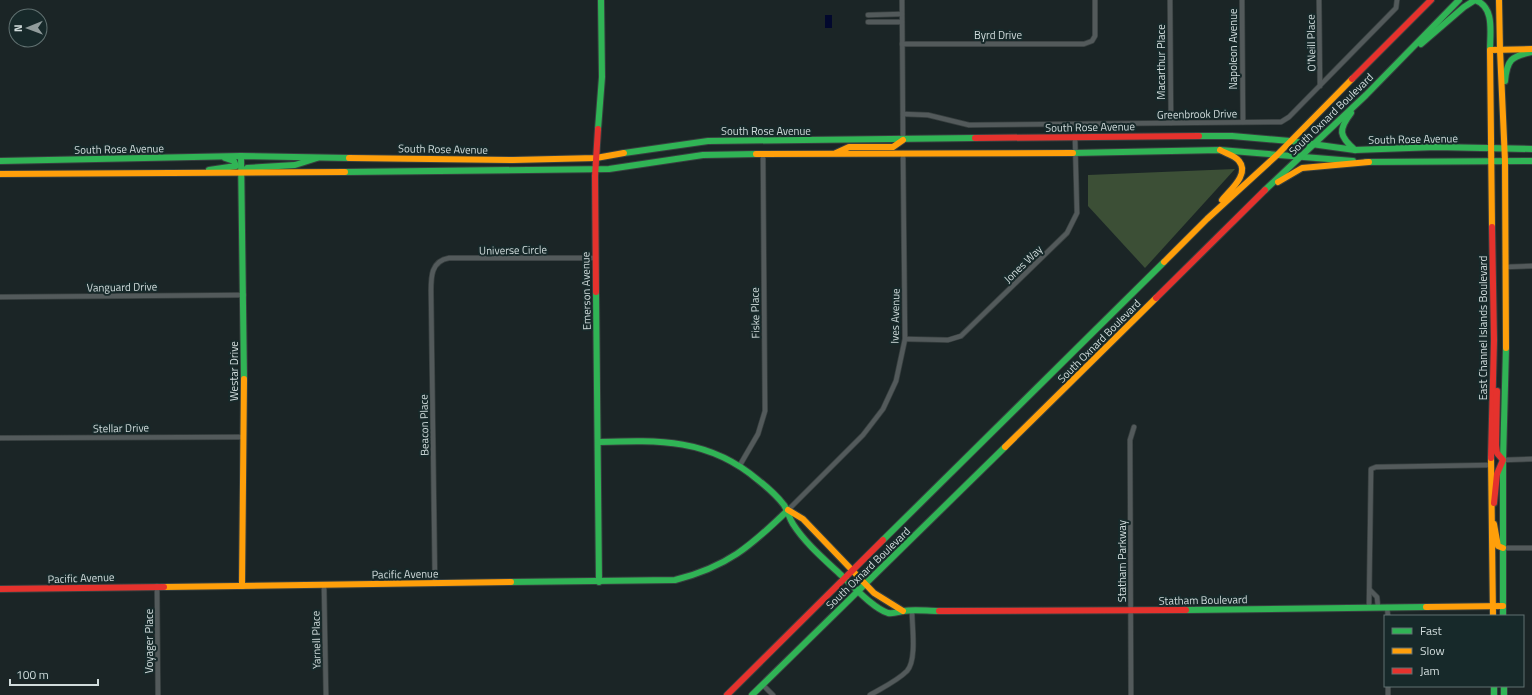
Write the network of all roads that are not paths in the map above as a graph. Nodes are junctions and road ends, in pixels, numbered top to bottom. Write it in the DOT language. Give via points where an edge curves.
graph roads {
  1 [pos="601,0"];
  2 [pos="902,0"];
  3 [pos="1095,0"];
  4 [pos="1170,0"];
  5 [pos="1242,0"];
  6 [pos="1319,0"];
  7 [pos="1396,0"];
  8 [pos="1431,0"];
  9 [pos="1460,0"];
  10 [pos="1499,0"];
  11 [pos="902,14"];
  12 [pos="868,15"];
  13 [pos="868,22"];
  14 [pos="902,22"];
  15 [pos="902,44"];
  16 [pos="1532,49"];
  17 [pos="1490,50"];
  18 [pos="1500,50"];
  19 [pos="1532,52"];
  20 [pos="1397,63"];
  21 [pos="1320,86"];
  22 [pos="1366,95"];
  23 [pos="1503,104"];
  24 [pos="903,114"];
  25 [pos="1242,122"];
  26 [pos="1171,123"];
  27 [pos="1075,137"];
  28 [pos="903,140"];
  29 [pos="1290,141"];
  30 [pos="1312,145"];
  31 [pos="1492,149"];
  32 [pos="1505,149"];
  33 [pos="1532,149"];
  34 [pos="1220,150"];
  35 [pos="1355,150"];
  36 [pos="903,153"];
  37 [pos="1076,153"];
  38 [pos="763,154"];
  39 [pos="833,154"];
  40 [pos="1277,155"];
  41 [pos="241,156"];
  42 [pos="322,156"];
  43 [pos="1300,156"];
  44 [pos="222,157"];
  45 [pos="596,158"];
  46 [pos="0,161"];
  47 [pos="1369,162"];
  48 [pos="1492,162"];
  49 [pos="1505,162"];
  50 [pos="1532,162"];
  51 [pos="596,169"];
  52 [pos="196,173"];
  53 [pos="242,173"];
  54 [pos="0,174"];
  55 [pos="1266,190"];
  56 [pos="1207,219"];
  57 [pos="596,258"];
  58 [pos="1532,266"];
  59 [pos="434,267"];
  60 [pos="1505,267"];
  61 [pos="244,295"];
  62 [pos="0,297"];
  63 [pos="905,339"];
  64 [pos="1494,380"];
  65 [pos="1134,427"];
  66 [pos="243,436"];
  67 [pos="0,438"];
  68 [pos="598,442"];
  69 [pos="1532,459"];
  70 [pos="1503,460"];
  71 [pos="740,465"];
  72 [pos="1491,465"];
  73 [pos="788,510"];
  74 [pos="1492,513"];
  75 [pos="1503,548"];
  76 [pos="1532,548"];
  77 [pos="853,569"];
  78 [pos="844,577"];
  79 [pos="599,582"];
  80 [pos="435,584"];
  81 [pos="866,584"];
  82 [pos="324,585"];
  83 [pos="157,586"];
  84 [pos="242,586"];
  85 [pos="0,589"];
  86 [pos="1370,590"];
  87 [pos="859,591"];
  88 [pos="1493,606"];
  89 [pos="1503,606"];
  90 [pos="1369,607"];
  91 [pos="1378,607"];
  92 [pos="1388,607"];
  93 [pos="903,611"];
  94 [pos="1131,611"];
  95 [pos="912,612"];
  96 [pos="1388,615"];
  97 [pos="1493,615"];
  98 [pos="1503,615"];
  99 [pos="763,685"];
  100 [pos="158,695"];
  101 [pos="326,695"];
  102 [pos="727,695"];
  103 [pos="752,695"];
  104 [pos="773,695"];
  105 [pos="870,695"];
  106 [pos="1131,695"];
  1 -- 45 [label="main road, Emerson Avenue" via="602,77"];
  2 -- 11 [label="street"];
  3 -- 15 [label="street, Byrd Drive" via="1096,32 1093,39 1080,44"];
  4 -- 26 [label="street, Macarthur Place"];
  5 -- 25 [label="street, Napoleon Avenue"];
  6 -- 21 [label="street, O'Neill Place"];
  7 -- 21 [label="street, Greenbrook Drive" via="1396,8"];
  8 -- 29 [label="main road, South Oxnard Boulevard"];
  9 -- 20 [label="main road, South Oxnard Boulevard"];
  10 -- 18 [label="main road, East Channel Islands Boulevard"];
  11 -- 12 [label="street"];
  11 -- 14 [label="street"];
  13 -- 14 [label="street"];
  14 -- 15 [label="street"];
  15 -- 24 [label="street"];
  16 -- 18 [label="main road"];
  17 -- 18 [label="main road"];
  17 -- 20 [label="main road, East Channel Islands Boulevard" via="1488,8 1475,0 1468,3"];
  17 -- 31 [label="main road, East Channel Islands Boulevard"];
  18 -- 23 [label="main road, East Channel Islands Boulevard"];
  19 -- 23 [label="main road" via="1516,55 1508,63"];
  20 -- 22 [label="main road, South Oxnard Boulevard"];
  21 -- 25 [label="street, Greenbrook Drive" via="1285,120"];
  22 -- 30 [label="main road, South Oxnard Boulevard"];
  22 -- 35 [label="main road" via="1341,130 1345,142"];
  23 -- 32 [label="main road, East Channel Islands Boulevard"];
  24 -- 26 [label="street, Greenbrook Drive" via="928,115 969,124"];
  24 -- 28 [label="street"];
  25 -- 26 [label="street, Greenbrook Drive"];
  27 -- 28 [label="main road, South Rose Avenue"];
  27 -- 29 [label="main road, South Rose Avenue" via="1232,136"];
  27 -- 37 [label="street, Jones Way"];
  28 -- 39 [label="main road" via="893,147 849,147"];
  28 -- 45 [label="main road, South Rose Avenue" via="703,142"];
  29 -- 30 [label="main road, South Rose Avenue"];
  29 -- 40 [label="main road, South Oxnard Boulevard"];
  30 -- 35 [label="main road, South Rose Avenue"];
  30 -- 43 [label="main road, South Oxnard Boulevard"];
  31 -- 32 [label="main road, South Rose Avenue"];
  31 -- 35 [label="main road, South Rose Avenue" via="1436,147"];
  31 -- 48 [label="main road, East Channel Islands Boulevard"];
  32 -- 33 [label="main road, South Rose Avenue"];
  32 -- 49 [label="main road, East Channel Islands Boulevard"];
  34 -- 37 [label="main road, South Rose Avenue"];
  34 -- 40 [label="main road, South Rose Avenue"];
  34 -- 56 [label="main road" via="1239,160 1243,169 1242,176"];
  36 -- 37 [label="main road, South Rose Avenue"];
  36 -- 39 [label="main road, South Rose Avenue"];
  36 -- 63 [label="street, Ives Avenue"];
  37 -- 63 [label="street, Jones Way" via="1077,213 1067,233 961,336 948,340"];
  38 -- 39 [label="main road, South Rose Avenue"];
  38 -- 51 [label="main road, South Rose Avenue" via="697,155 636,166"];
  38 -- 71 [label="street, Fiske Place" via="765,411 758,434"];
  40 -- 43 [label="main road, South Rose Avenue"];
  40 -- 56 [label="main road, South Oxnard Boulevard"];
  41 -- 42 [label="main road, South Rose Avenue"];
  41 -- 44 [label="main road, South Rose Avenue"];
  41 -- 53 [label="main road, Westar Drive"];
  42 -- 45 [label="main road, South Rose Avenue" via="505,160"];
  42 -- 53 [label="main road" via="295,165 247,168"];
  43 -- 47 [label="main road, South Rose Avenue"];
  43 -- 55 [label="main road, South Oxnard Boulevard"];
  44 -- 46 [label="main road, South Rose Avenue"];
  44 -- 52 [label="main road" via="234,161 236,166"];
  45 -- 51 [label="main road, Emerson Avenue"];
  47 -- 48 [label="main road, South Rose Avenue"];
  47 -- 55 [label="main road" via="1302,168"];
  48 -- 49 [label="main road, South Rose Avenue"];
  48 -- 64 [label="main road, East Channel Islands Boulevard"];
  49 -- 50 [label="main road, South Rose Avenue"];
  49 -- 60 [label="main road, East Channel Islands Boulevard"];
  51 -- 53 [label="main road, South Rose Avenue"];
  51 -- 57 [label="main road, Emerson Avenue"];
  52 -- 53 [label="main road, South Rose Avenue"];
  52 -- 54 [label="main road, South Rose Avenue"];
  53 -- 61 [label="main road, Westar Drive"];
  55 -- 81 [label="main road, South Oxnard Boulevard"];
  56 -- 77 [label="main road, South Oxnard Boulevard"];
  57 -- 59 [label="street, Universe Circle" via="449,258 441,260"];
  57 -- 68 [label="main road, Emerson Avenue"];
  58 -- 60 [label="street"];
  59 -- 80 [label="street, Beacon Place" via="431,291"];
  60 -- 70 [label="main road, East Channel Islands Boulevard" via="1506,387"];
  61 -- 62 [label="street, Vanguard Drive"];
  61 -- 66 [label="main road, Westar Drive"];
  63 -- 73 [label="street, Ives Avenue" via="896,382 874,422"];
  64 -- 70 [label="main road" via="1498,405 1496,445 1497,453"];
  64 -- 72 [label="main road, East Channel Islands Boulevard"];
  65 -- 94 [label="street, Statham Parkway" via="1130,440"];
  66 -- 67 [label="street, Stellar Drive"];
  66 -- 84 [label="main road, Westar Drive"];
  68 -- 71 [label="main road, Statham Boulevard" via="675,442 708,450"];
  68 -- 79 [label="main road, Emerson Avenue"];
  69 -- 70 [label="street"];
  70 -- 74 [label="main road" via="1497,469"];
  70 -- 75 [label="main road, East Channel Islands Boulevard"];
  71 -- 73 [label="main road, Statham Boulevard" via="765,485"];
  72 -- 74 [label="main road, East Channel Islands Boulevard"];
  72 -- 86 [label="street" via="1371,469"];
  73 -- 77 [label="main road, Statham Boulevard" via="803,518"];
  73 -- 78 [label="main road, Statham Boulevard" via="793,526"];
  73 -- 79 [label="main road, Pacific Avenue" via="742,553 704,572 668,580"];
  74 -- 75 [label="main road" via="1498,546"];
  74 -- 88 [label="main road, East Channel Islands Boulevard"];
  75 -- 76 [label="street"];
  75 -- 89 [label="main road, East Channel Islands Boulevard"];
  77 -- 78 [label="main road, South Oxnard Boulevard"];
  77 -- 81 [label="main road, Statham Boulevard"];
  78 -- 87 [label="main road, Statham Boulevard"];
  78 -- 102 [label="main road, South Oxnard Boulevard"];
  79 -- 80 [label="main road, Pacific Avenue"];
  80 -- 82 [label="main road, Pacific Avenue"];
  81 -- 87 [label="main road, South Oxnard Boulevard"];
  81 -- 93 [label="main road, Statham Boulevard" via="880,597"];
  82 -- 84 [label="main road, Pacific Avenue"];
  82 -- 101 [label="street, Yarnell Place"];
  83 -- 84 [label="main road, Pacific Avenue"];
  83 -- 85 [label="main road, Pacific Avenue"];
  83 -- 100 [label="street, Voyager Place"];
  86 -- 90 [label="street"];
  86 -- 91 [label="street" via="1377,596"];
  87 -- 93 [label="main road, Statham Boulevard" via="879,609 890,613"];
  87 -- 99 [label="main road, South Oxnard Boulevard"];
  88 -- 89 [label="main road, Statham Boulevard"];
  88 -- 92 [label="main road, Statham Boulevard"];
  88 -- 97 [label="main road, East Channel Islands Boulevard"];
  89 -- 98 [label="main road, East Channel Islands Boulevard"];
  90 -- 91 [label="main road, Statham Boulevard"];
  90 -- 94 [label="main road, Statham Boulevard"];
  91 -- 92 [label="main road, Statham Boulevard"];
  92 -- 96 [label="street"];
  93 -- 95 [label="main road, Statham Boulevard"];
  94 -- 95 [label="main road, Statham Boulevard"];
  94 -- 106 [label="street, Statham Parkway"];
  95 -- 105 [label="street" via="913,651 909,667 897,679"];
  99 -- 103 [label="main road, South Oxnard Boulevard"];
  99 -- 104 [label="street"];
}
